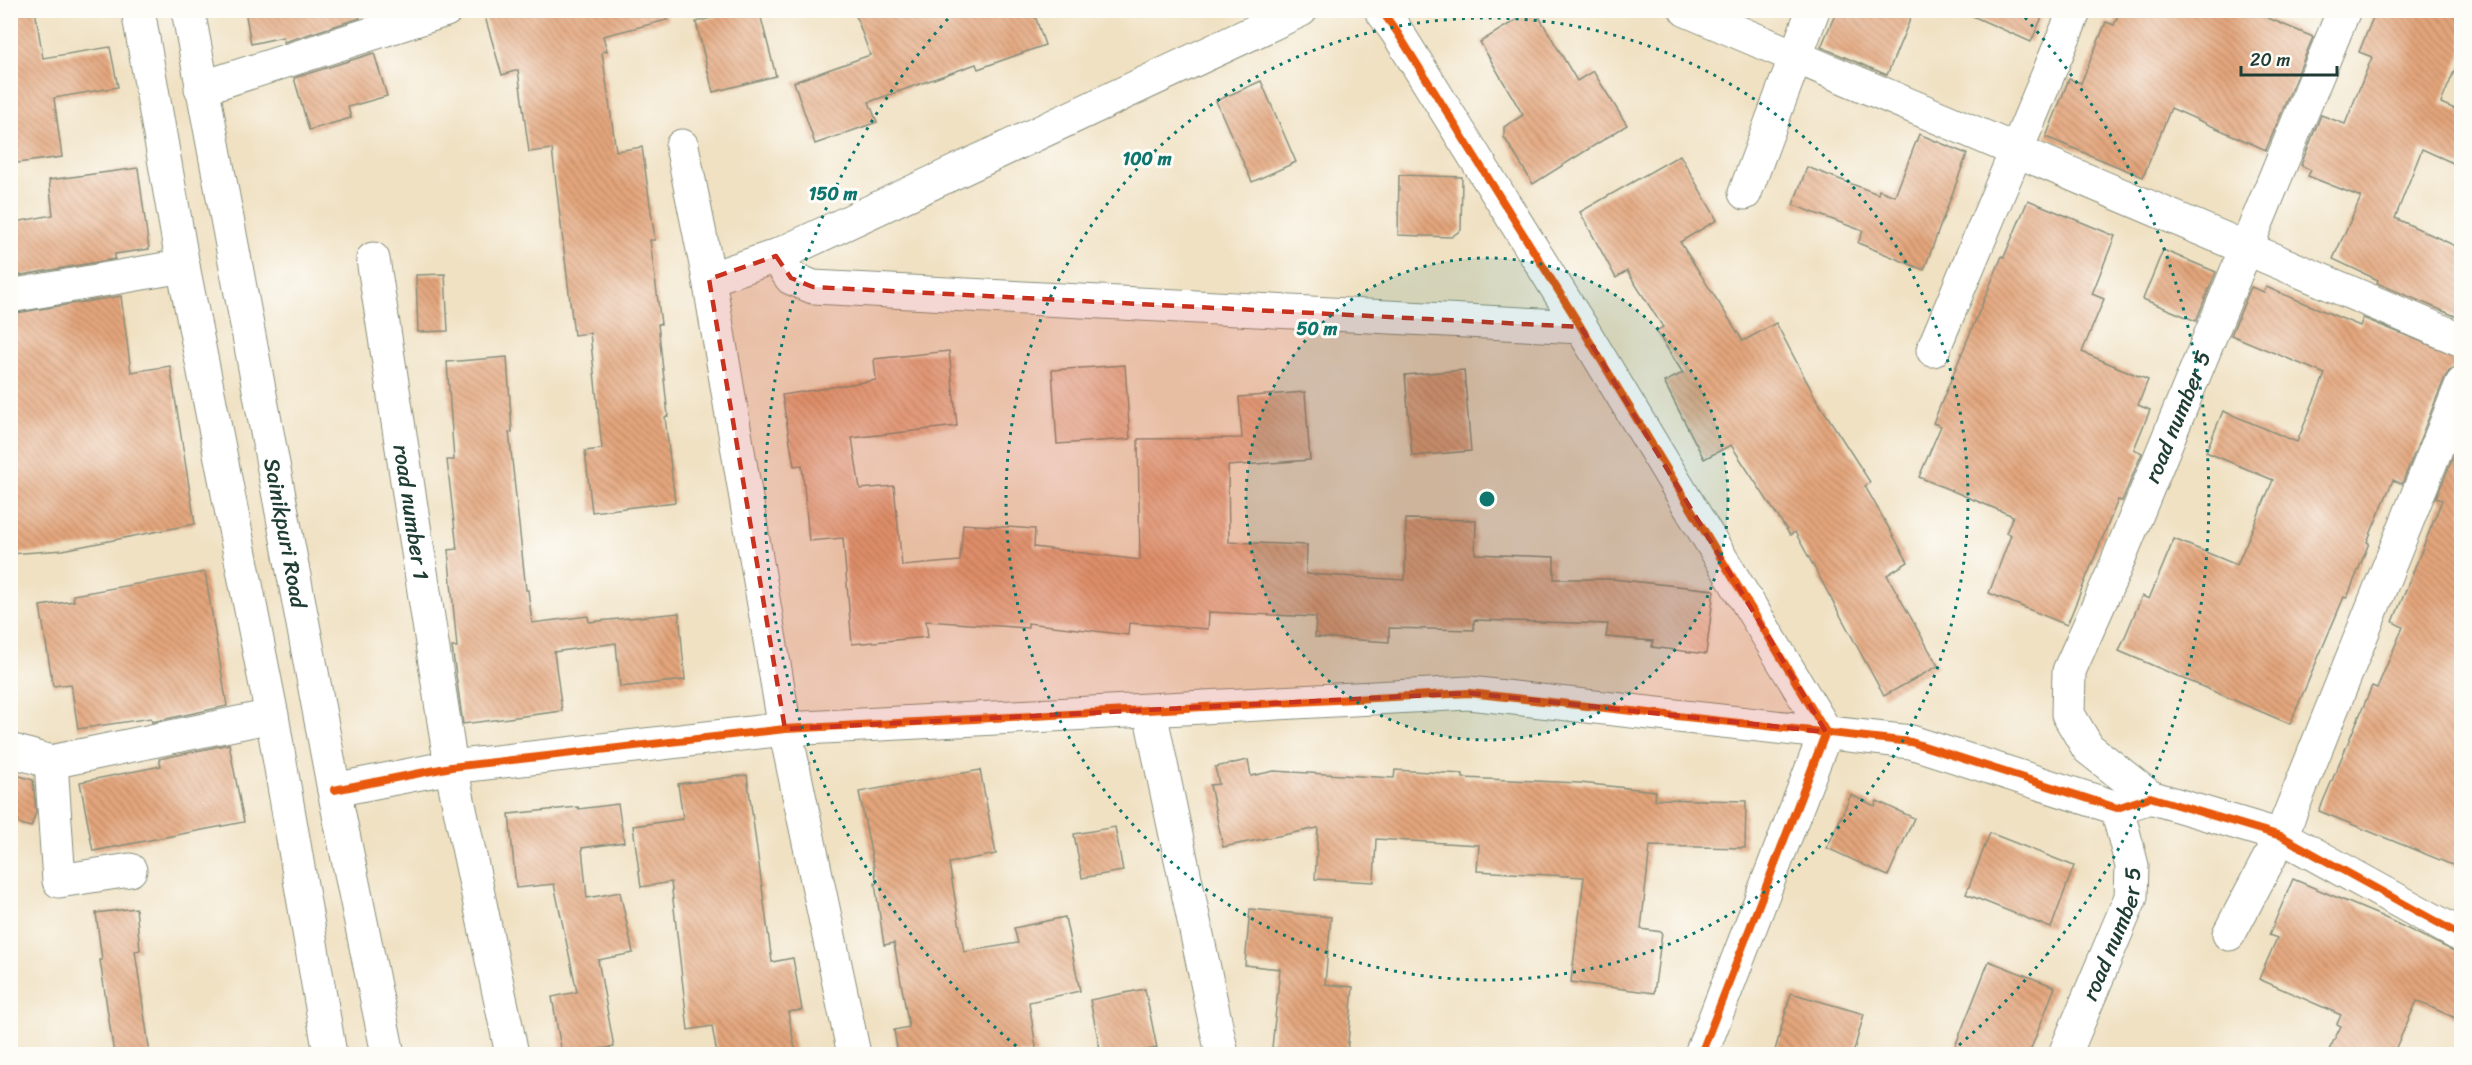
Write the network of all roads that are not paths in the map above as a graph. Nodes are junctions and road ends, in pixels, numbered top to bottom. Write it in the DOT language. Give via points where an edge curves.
graph roads {
  1 [pos="138,10"];
  2 [pos="188,10"];
  3 [pos="446,10"];
  4 [pos="1301,10"];
  5 [pos="1381,10"];
  6 [pos="1686,10"];
  7 [pos="1812,10"];
  8 [pos="2075,10"];
  9 [pos="2344,10"];
  10 [pos="377,21"];
  11 [pos="1795,56"];
  12 [pos="201,88"];
  13 [pos="682,146"];
  14 [pos="2016,150"];
  15 [pos="1745,193"];
  16 [pos="2246,248"];
  17 [pos="776,256"];
  18 [pos="373,259"];
  19 [pos="183,266"];
  20 [pos="709,279"];
  21 [pos="10,296"];
  22 [pos="1581,327"];
  23 [pos="2462,340"];
  24 [pos="1933,350"];
  25 [pos="2462,384"];
  26 [pos="1150,712"];
  27 [pos="272,716"];
  28 [pos="785,729"];
  29 [pos="1826,732"];
  30 [pos="10,750"];
  31 [pos="51,762"];
  32 [pos="451,767"];
  33 [pos="334,790"];
  34 [pos="2150,797"];
  35 [pos="2117,808"];
  36 [pos="2281,836"];
  37 [pos="130,870"];
  38 [pos="2229,934"];
  39 [pos="2462,936"];
  40 [pos="330,1054"];
  41 [pos="388,1054"];
  42 [pos="512,1054"];
  43 [pos="854,1054"];
  44 [pos="1222,1054"];
  45 [pos="1701,1054"];
  46 [pos="2065,1054"];
  1 -- 19 [label="street"];
  2 -- 12 [label="street, Sainikpuri Road"];
  3 -- 10 [label="street"];
  4 -- 17 [label="street"];
  5 -- 22 [label="street"];
  6 -- 11 [label="street"];
  7 -- 11 [label="street"];
  8 -- 14 [label="street"];
  9 -- 16 [label="street, road number 5"];
  10 -- 12 [label="street"];
  11 -- 14 [label="street"];
  11 -- 15 [label="street"];
  12 -- 33 [label="street, Sainikpuri Road"];
  13 -- 20 [label="street"];
  14 -- 16 [label="street"];
  14 -- 24 [label="street"];
  16 -- 23 [label="street"];
  16 -- 34 [label="street, road number 5" via="2069,671 2068,714 2088,748"];
  17 -- 20 [label="street"];
  17 -- 22 [label="street" via="791,278 813,287"];
  18 -- 32 [label="street, road number 1"];
  19 -- 21 [label="street"];
  19 -- 27 [label="street"];
  20 -- 28 [label="street"];
  22 -- 29 [label="street"];
  25 -- 36 [label="street"];
  26 -- 28 [label="street"];
  26 -- 29 [label="street" via="1468,693"];
  26 -- 44 [label="street"];
  27 -- 31 [label="street"];
  27 -- 40 [label="street"];
  28 -- 32 [label="street"];
  28 -- 43 [label="street"];
  29 -- 35 [label="street" via="1911,742"];
  29 -- 45 [label="street"];
  30 -- 31 [label="street"];
  31 -- 37 [label="street" via="59,881"];
  32 -- 33 [label="street"];
  32 -- 42 [label="street, road number 1"];
  33 -- 41 [label="street, Sainikpuri Road"];
  34 -- 35 [label="street"];
  34 -- 36 [label="street"];
  35 -- 46 [label="street, road number 5" via="2132,866 2131,897"];
  36 -- 38 [label="street"];
  36 -- 39 [label="street"];
}
